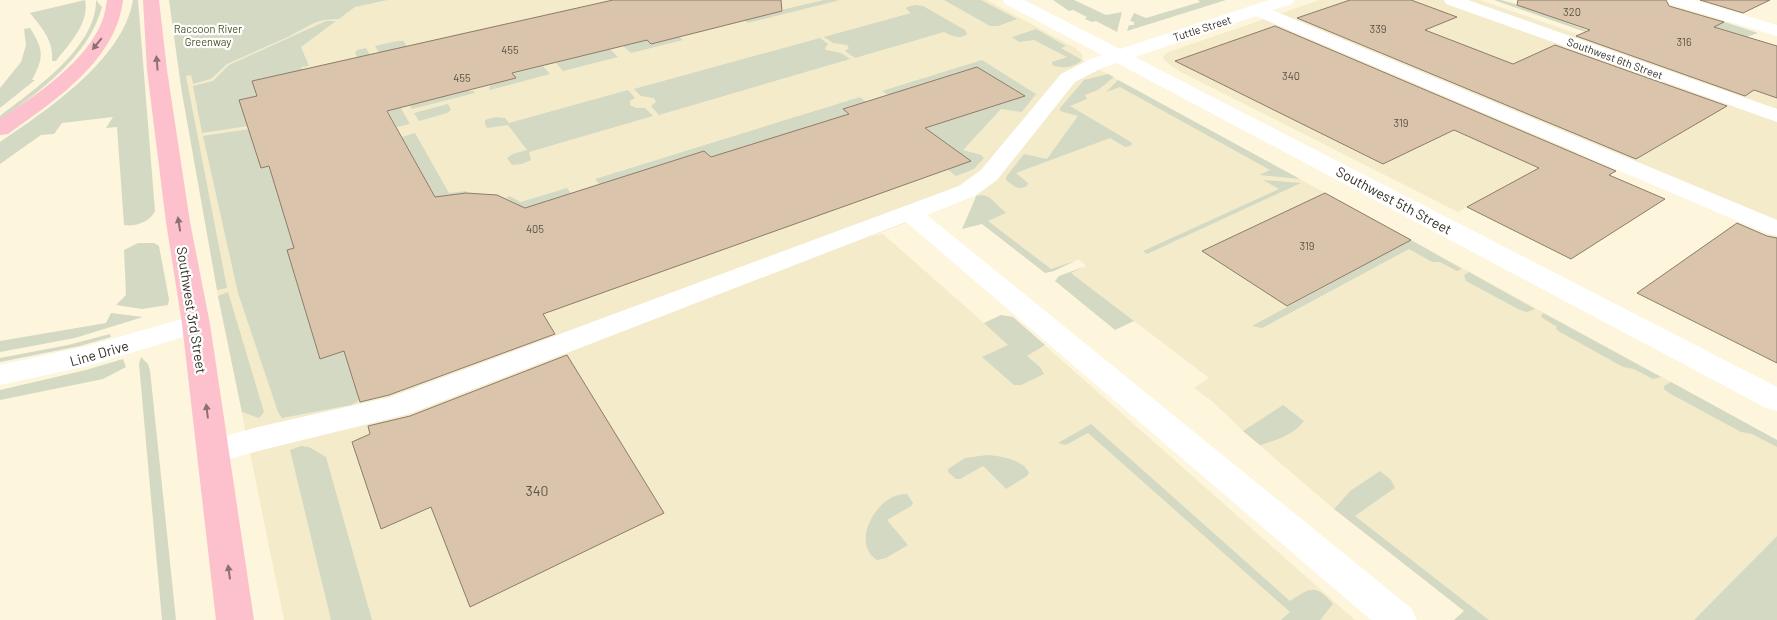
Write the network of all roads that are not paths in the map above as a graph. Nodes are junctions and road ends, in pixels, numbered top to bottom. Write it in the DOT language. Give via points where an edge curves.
graph roads {
  1 [pos="116,0"];
  2 [pos="151,0"];
  3 [pos="1012,0"];
  4 [pos="1286,0"];
  5 [pos="1452,0"];
  6 [pos="1676,0"];
  7 [pos="1257,10"];
  8 [pos="1777,31"];
  9 [pos="1118,56"];
  10 [pos="1777,116"];
  11 [pos="0,129"];
  12 [pos="911,214"];
  13 [pos="1777,229"];
  14 [pos="196,324"];
  15 [pos="0,376"];
  16 [pos="1777,400"];
  17 [pos="212,452"];
  18 [pos="235,620"];
  19 [pos="1398,620"];
  1 -- 11 [label="main road, one-way" via="112,19 88,56 34,106"];
  14 -- 2 [label="main road, Southwest 3rd Street, one-way" via="178,222"];
  3 -- 9 [label="street, Southwest 5th Street"];
  4 -- 7 [label="street, Tuttle Street"];
  5 -- 10 [label="street, Southwest 6th Street"];
  6 -- 8 [label="street"];
  7 -- 9 [label="street, Tuttle Street"];
  7 -- 13 [label="street"];
  9 -- 12 [label="street, Tuttle Street" via="1068,78 979,184"];
  9 -- 16 [label="street, Southwest 5th Street"];
  12 -- 17 [label="street, Tuttle Street" via="398,406 365,416 272,434"];
  12 -- 19 [label="street"];
  14 -- 15 [label="street, Line Drive" via="88,356"];
  17 -- 14 [label="main road, Southwest 3rd Street, one-way"];
  18 -- 17 [label="main road, Southwest 3rd Street, one-way"];
}
